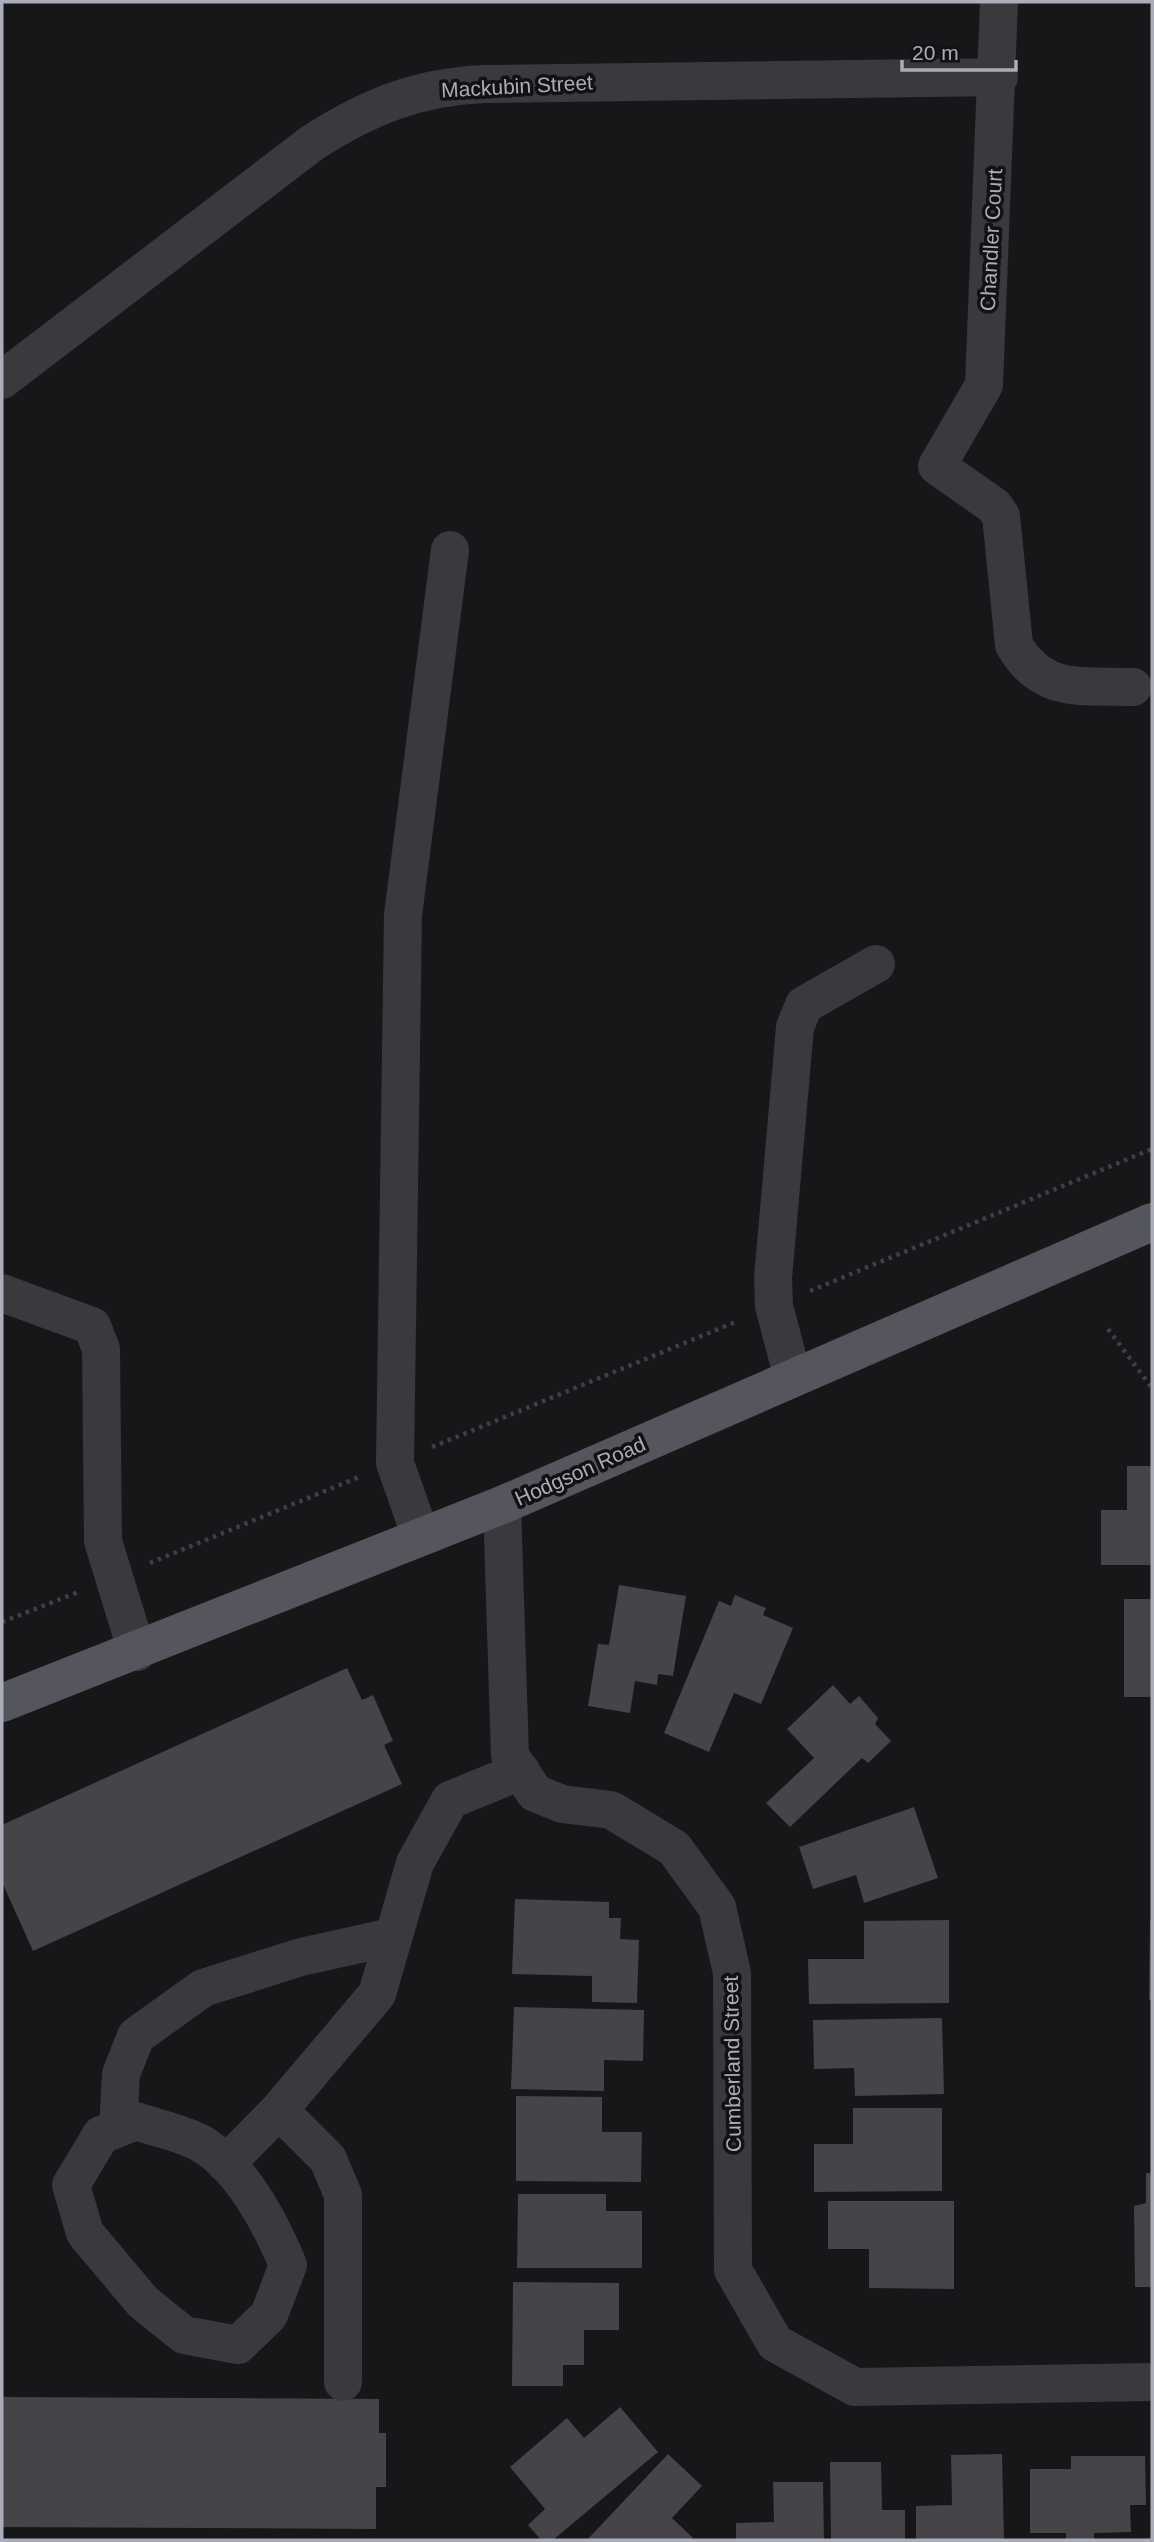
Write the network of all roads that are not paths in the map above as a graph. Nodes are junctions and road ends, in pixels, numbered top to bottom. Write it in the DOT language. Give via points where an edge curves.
graph roads {
  1 [pos="999,2"];
  2 [pos="999,77"];
  3 [pos="2,380"];
  4 [pos="450,550"];
  5 [pos="1133,687"];
  6 [pos="876,964"];
  7 [pos="1152,1222"];
  8 [pos="2,1293"];
  9 [pos="793,1378"];
  10 [pos="502,1505"];
  11 [pos="421,1537"];
  12 [pos="137,1652"];
  13 [pos="2,1703"];
  14 [pos="521,1772"];
  15 [pos="391,1937"];
  16 [pos="279,2110"];
  17 [pos="118,2128"];
  18 [pos="226,2164"];
  19 [pos="343,2382"];
  20 [pos="1152,2382"];
  1 -- 2 [label="street, Chandler Court"];
  2 -- 3 [label="street, Mackubin Street" via="484,84 406,95 355,115 312,143"];
  2 -- 5 [label="street, Chandler Court" via="984,385 937,466 1000,516 1014,645 1023,660 1054,683"];
  4 -- 11 [label="street" via="403,915 395,1463"];
  6 -- 9 [label="street" via="804,1005 795,1027 773,1278 774,1306"];
  7 -- 9 [label="main road, Hodgson Road"];
  8 -- 12 [label="street" via="92,1326 102,1349 103,1541"];
  9 -- 10 [label="main road, Hodgson Road"];
  10 -- 11 [label="main road, Hodgson Road"];
  10 -- 14 [label="street, Cumberland Street" via="510,1756"];
  11 -- 12 [label="main road, Hodgson Road"];
  12 -- 13 [label="main road, Hodgson Road"];
  14 -- 15 [label="street" via="450,1800 415,1863"];
  14 -- 20 [label="street, Cumberland Street" via="535,1793 562,1804 611,1810 674,1848 717,1906 732,1973 733,2270 775,2343 855,2387"];
  15 -- 16 [label="street" via="377,1994"];
  15 -- 17 [label="street" via="301,1957 203,1988 136,2036 121,2074"];
  16 -- 18 [label="street"];
  16 -- 19 [label="street" via="328,2159 343,2195"];
  17 -- 18 [label="street" via="136,2121 201,2144"];
  17 -- 18 [label="street" via="101,2135 71,2185 85,2233 143,2302 184,2335 238,2345 269,2315 288,2265 269,2220"];
}
